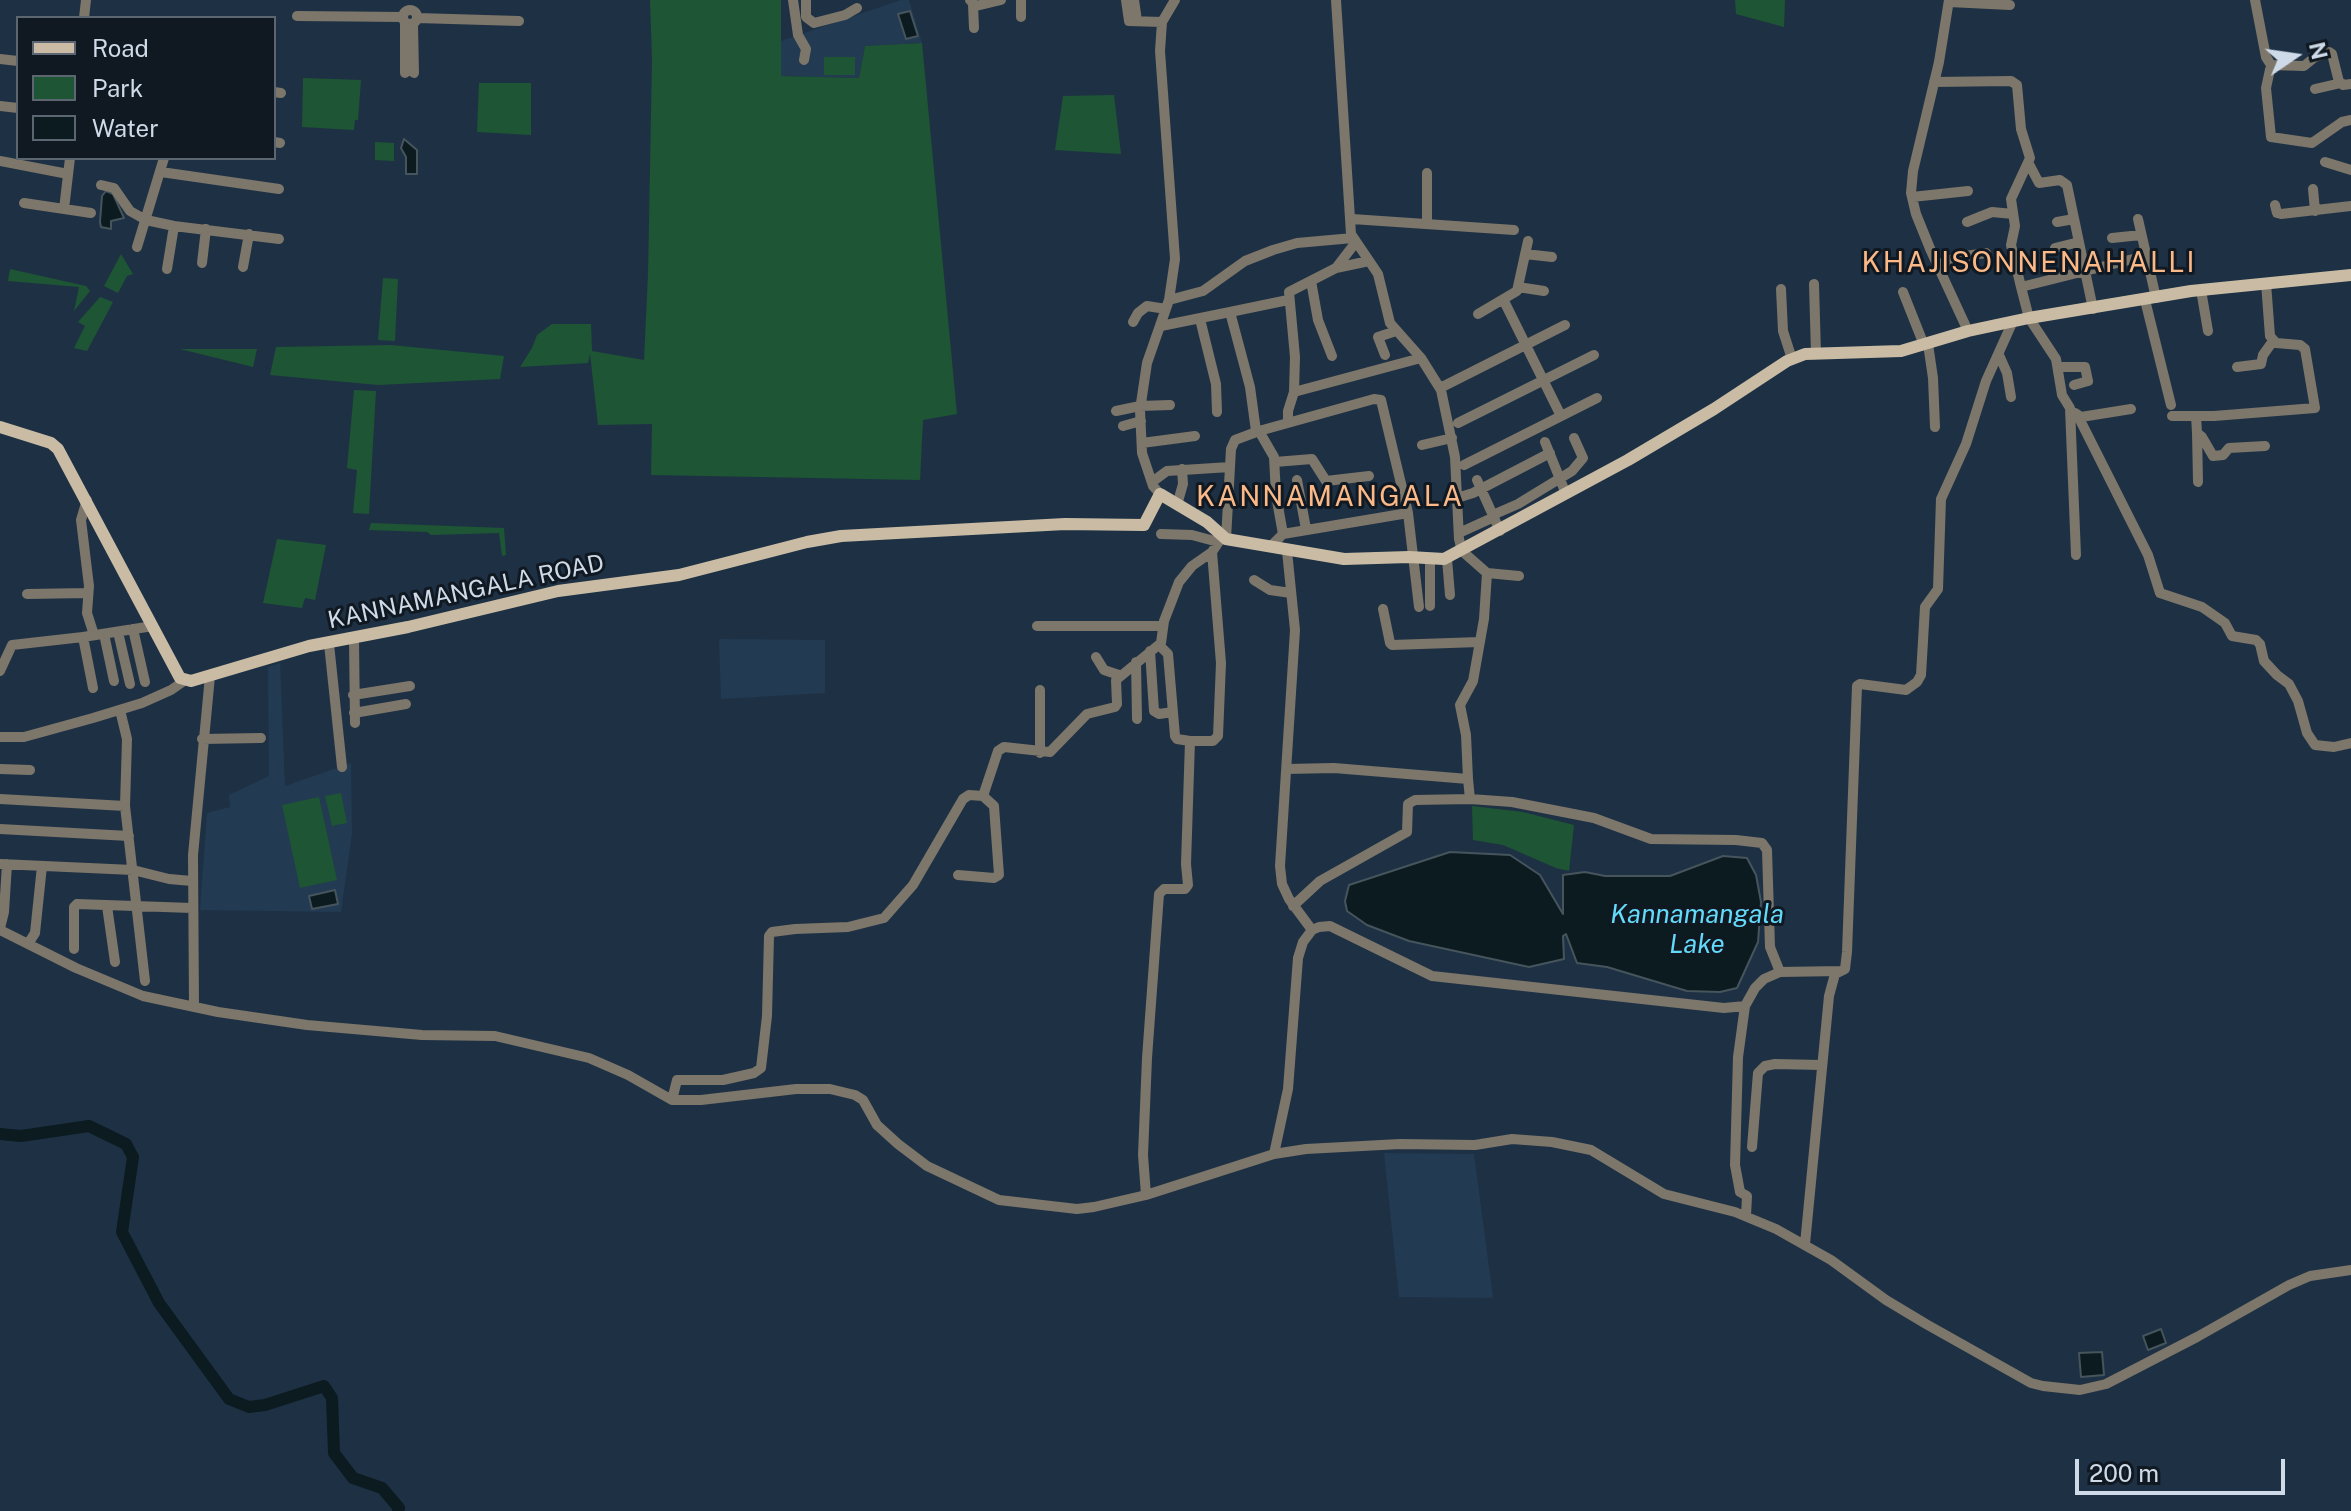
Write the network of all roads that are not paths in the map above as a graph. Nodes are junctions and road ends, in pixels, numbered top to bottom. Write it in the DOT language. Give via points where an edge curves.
graph roads {
  1 [pos="415,0"];
  2 [pos="793,0"];
  3 [pos="806,0"];
  4 [pos="1001,0"];
  5 [pos="1021,0"];
  6 [pos="1126,0"];
  7 [pos="1134,0"];
  8 [pos="1175,0"];
  9 [pos="1336,0"];
  10 [pos="2255,0"];
  11 [pos="1949,1"];
  12 [pos="972,2"];
  13 [pos="2010,5"];
  14 [pos="857,8"];
  15 [pos="410,15"];
  16 [pos="297,16"];
  17 [pos="1021,17"];
  18 [pos="519,21"];
  19 [pos="1137,21"];
  20 [pos="1162,22"];
  21 [pos="974,28"];
  22 [pos="804,60"];
  23 [pos="2271,65"];
  24 [pos="409,73"];
  25 [pos="1934,82"];
  26 [pos="2346,84"];
  27 [pos="2315,89"];
  28 [pos="2351,120"];
  29 [pos="70,160"];
  30 [pos="164,160"];
  31 [pos="0,161"];
  32 [pos="2325,162"];
  33 [pos="2029,164"];
  34 [pos="2351,170"];
  35 [pos="161,172"];
  36 [pos="1427,173"];
  37 [pos="68,174"];
  38 [pos="101,185"];
  39 [pos="279,189"];
  40 [pos="2313,189"];
  41 [pos="1968,191"];
  42 [pos="1912,197"];
  43 [pos="24,203"];
  44 [pos="2275,205"];
  45 [pos="2351,206"];
  46 [pos="64,209"];
  47 [pos="2315,211"];
  48 [pos="91,213"];
  49 [pos="2013,214"];
  50 [pos="1352,219"];
  51 [pos="2074,219"];
  52 [pos="2138,219"];
  53 [pos="146,220"];
  54 [pos="1967,222"];
  55 [pos="2057,222"];
  56 [pos="1427,223"];
  57 [pos="174,226"];
  58 [pos="206,229"];
  59 [pos="1514,230"];
  60 [pos="249,234"];
  61 [pos="2141,235"];
  62 [pos="2112,238"];
  63 [pos="279,239"];
  64 [pos="1354,240"];
  65 [pos="1528,241"];
  66 [pos="2079,242"];
  67 [pos="137,247"];
  68 [pos="2055,248"];
  69 [pos="1986,253"];
  70 [pos="1525,254"];
  71 [pos="2145,256"];
  72 [pos="1552,257"];
  73 [pos="1369,261"];
  74 [pos="202,263"];
  75 [pos="1937,265"];
  76 [pos="243,267"];
  77 [pos="1336,268"];
  78 [pos="167,269"];
  79 [pos="2085,270"];
  80 [pos="2351,275"];
  81 [pos="1311,281"];
  82 [pos="2266,283"];
  83 [pos="1814,284"];
  84 [pos="1518,287"];
  85 [pos="2021,287"];
  86 [pos="1781,289"];
  87 [pos="2201,290"];
  88 [pos="1544,291"];
  89 [pos="1903,292"];
  90 [pos="2150,299"];
  91 [pos="1288,300"];
  92 [pos="1504,301"];
  93 [pos="1167,304"];
  94 [pos="2093,309"];
  95 [pos="1230,312"];
  96 [pos="1478,314"];
  97 [pos="2029,318"];
  98 [pos="1200,319"];
  99 [pos="2013,321"];
  100 [pos="1133,322"];
  101 [pos="1565,325"];
  102 [pos="1161,326"];
  103 [pos="1396,331"];
  104 [pos="1968,331"];
  105 [pos="2208,331"];
  106 [pos="2273,341"];
  107 [pos="1926,344"];
  108 [pos="1526,345"];
  109 [pos="1816,354"];
  110 [pos="1385,355"];
  111 [pos="1594,355"];
  112 [pos="1999,355"];
  113 [pos="1332,356"];
  114 [pos="1421,358"];
  115 [pos="1792,359"];
  116 [pos="2058,367"];
  117 [pos="2237,367"];
  118 [pos="1544,380"];
  119 [pos="2074,385"];
  120 [pos="1440,388"];
  121 [pos="1294,392"];
  122 [pos="2011,397"];
  123 [pos="1597,398"];
  124 [pos="1170,405"];
  125 [pos="1140,406"];
  126 [pos="2069,406"];
  127 [pos="2131,409"];
  128 [pos="1116,411"];
  129 [pos="1217,412"];
  130 [pos="1561,416"];
  131 [pos="2078,416"];
  132 [pos="2196,416"];
  133 [pos="1141,421"];
  134 [pos="1288,423"];
  135 [pos="1458,423"];
  136 [pos="1123,426"];
  137 [pos="0,427"];
  138 [pos="1935,427"];
  139 [pos="1258,431"];
  140 [pos="2197,433"];
  141 [pos="1195,436"];
  142 [pos="1452,438"];
  143 [pos="1574,438"];
  144 [pos="1142,443"];
  145 [pos="1422,445"];
  146 [pos="2265,446"];
  147 [pos="1275,462"];
  148 [pos="1464,465"];
  149 [pos="1230,467"];
  150 [pos="1182,469"];
  151 [pos="1369,476"];
  152 [pos="1297,480"];
  153 [pos="1559,480"];
  154 [pos="1152,482"];
  155 [pos="2198,482"];
  156 [pos="1479,484"];
  157 [pos="1160,494"];
  158 [pos="1566,494"];
  159 [pos="1457,498"];
  160 [pos="87,500"];
  161 [pos="1177,505"];
  162 [pos="1408,513"];
  163 [pos="1495,514"];
  164 [pos="1306,529"];
  165 [pos="1500,531"];
  166 [pos="1459,533"];
  167 [pos="1161,534"];
  168 [pos="1283,534"];
  169 [pos="1219,542"];
  170 [pos="1271,546"];
  171 [pos="1287,551"];
  172 [pos="1462,551"];
  173 [pos="2076,555"];
  174 [pos="1414,557"];
  175 [pos="1430,559"];
  176 [pos="1447,559"];
  177 [pos="1487,573"];
  178 [pos="1519,576"];
  179 [pos="1254,580"];
  180 [pos="87,593"];
  181 [pos="1291,593"];
  182 [pos="27,594"];
  183 [pos="1450,595"];
  184 [pos="1383,609"];
  185 [pos="153,626"];
  186 [pos="1037,626"];
  187 [pos="1163,626"];
  188 [pos="133,629"];
  189 [pos="118,632"];
  190 [pos="93,635"];
  191 [pos="354,639"];
  192 [pos="1479,642"];
  193 [pos="329,644"];
  194 [pos="1154,648"];
  195 [pos="1096,657"];
  196 [pos="1136,662"];
  197 [pos="0,671"];
  198 [pos="1119,675"];
  199 [pos="210,676"];
  200 [pos="114,681"];
  201 [pos="184,681"];
  202 [pos="145,682"];
  203 [pos="130,684"];
  204 [pos="410,686"];
  205 [pos="93,688"];
  206 [pos="1040,690"];
  207 [pos="353,695"];
  208 [pos="406,704"];
  209 [pos="120,710"];
  210 [pos="1173,712"];
  211 [pos="1137,719"];
  212 [pos="0,737"];
  213 [pos="261,738"];
  214 [pos="202,739"];
  215 [pos="1190,741"];
  216 [pos="2351,743"];
  217 [pos="1040,753"];
  218 [pos="342,767"];
  219 [pos="0,769"];
  220 [pos="1287,769"];
  221 [pos="30,770"];
  222 [pos="1468,779"];
  223 [pos="983,796"];
  224 [pos="0,799"];
  225 [pos="1470,799"];
  226 [pos="125,806"];
  227 [pos="0,829"];
  228 [pos="129,836"];
  229 [pos="4,864"];
  230 [pos="42,866"];
  231 [pos="133,870"];
  232 [pos="958,875"];
  233 [pos="192,881"];
  234 [pos="107,906"];
  235 [pos="1293,906"];
  236 [pos="137,908"];
  237 [pos="192,908"];
  238 [pos="0,929"];
  239 [pos="1312,930"];
  240 [pos="28,944"];
  241 [pos="74,949"];
  242 [pos="115,962"];
  243 [pos="1840,971"];
  244 [pos="1780,972"];
  245 [pos="145,981"];
  246 [pos="194,1006"];
  247 [pos="1745,1006"];
  248 [pos="1821,1065"];
  249 [pos="672,1100"];
  250 [pos="1752,1147"];
  251 [pos="1274,1154"];
  252 [pos="1146,1195"];
  253 [pos="1746,1216"];
  254 [pos="1805,1244"];
  255 [pos="2351,1270"];
  1 -- 15 [label="street"];
  2 -- 22 [label="street"];
  3 -- 14 [label="street" via="806,17 814,23"];
  4 -- 12 [label="street" via="980,6"];
  5 -- 17 [label="street"];
  6 -- 19 [label="street" via="1129,21"];
  7 -- 19 [label="street"];
  8 -- 20 [label="street"];
  9 -- 50 [label="street"];
  10 -- 23 [label="street"];
  11 -- 13 [label="street"];
  11 -- 25 [label="street"];
  12 -- 21 [label="street"];
  15 -- 16 [label="street"];
  15 -- 18 [label="street"];
  15 -- 24 [label="street"];
  19 -- 20 [label="street"];
  20 -- 93 [label="street" via="1161,89 1175,259"];
  23 -- 26 [label="street" via="2304,66 2329,52"];
  23 -- 28 [label="street" via="2266,88 2271,137 2312,143"];
  25 -- 33 [label="street" via="2015,82"];
  25 -- 42 [label="street"];
  26 -- 27 [label="street"];
  29 -- 37 [label="street"];
  30 -- 35 [label="street"];
  31 -- 37 [label="street"];
  32 -- 34 [label="street"];
  33 -- 49 [label="street" via="2011,195"];
  33 -- 51 [label="street" via="2039,183 2065,182"];
  35 -- 39 [label="street"];
  35 -- 53 [label="street"];
  36 -- 56 [label="street"];
  37 -- 46 [label="street"];
  38 -- 53 [label="street" via="114,188 130,211"];
  40 -- 47 [label="street"];
  41 -- 42 [label="street"];
  42 -- 75 [label="street"];
  43 -- 46 [label="street"];
  44 -- 47 [label="street" via="2281,214"];
  45 -- 47 [label="street"];
  46 -- 48 [label="street"];
  49 -- 54 [label="street" via="1992,212"];
  49 -- 85 [label="street" via="2011,245"];
  50 -- 56 [label="street"];
  50 -- 64 [label="street"];
  51 -- 55 [label="street"];
  51 -- 66 [label="street"];
  52 -- 61 [label="street"];
  53 -- 57 [label="street"];
  53 -- 67 [label="street"];
  56 -- 59 [label="street"];
  57 -- 58 [label="street"];
  57 -- 78 [label="street"];
  58 -- 60 [label="street"];
  58 -- 74 [label="street"];
  60 -- 63 [label="street"];
  60 -- 76 [label="street"];
  61 -- 62 [label="street"];
  61 -- 71 [label="street"];
  64 -- 73 [label="street"];
  64 -- 77 [label="street"];
  64 -- 93 [label="street" via="1297,243 1273,250 1245,261 1203,291"];
  65 -- 70 [label="street"];
  66 -- 68 [label="street"];
  66 -- 79 [label="street"];
  69 -- 75 [label="street"];
  70 -- 72 [label="street"];
  70 -- 84 [label="street"];
  71 -- 79 [label="street"];
  71 -- 90 [label="street"];
  73 -- 77 [label="street"];
  73 -- 103 [label="street"];
  75 -- 104 [label="street"];
  77 -- 81 [label="street"];
  79 -- 85 [label="street"];
  79 -- 94 [label="street"];
  80 -- 82 [label="main road"];
  81 -- 91 [label="street" via="1291,290"];
  81 -- 113 [label="street"];
  82 -- 87 [label="main road"];
  82 -- 106 [label="street"];
  83 -- 109 [label="street"];
  84 -- 88 [label="street"];
  84 -- 92 [label="street"];
  85 -- 97 [label="street"];
  86 -- 115 [label="street" via="1783,331"];
  87 -- 90 [label="main road"];
  87 -- 105 [label="street"];
  89 -- 107 [label="street"];
  90 -- 94 [label="main road"];
  90 -- 132 [label="street" via="2171,411"];
  91 -- 95 [label="street"];
  91 -- 121 [label="street"];
  92 -- 96 [label="street"];
  92 -- 108 [label="street"];
  93 -- 100 [label="street" via="1147,306"];
  93 -- 102 [label="street"];
  94 -- 97 [label="main road"];
  95 -- 98 [label="street"];
  95 -- 139 [label="street"];
  97 -- 99 [label="main road"];
  97 -- 116 [label="street" via="2051,347"];
  98 -- 102 [label="street"];
  98 -- 129 [label="street" via="1216,384"];
  99 -- 104 [label="main road"];
  99 -- 112 [label="street"];
  101 -- 108 [label="street"];
  102 -- 125 [label="street" via="1147,363"];
  103 -- 110 [label="street" via="1378,337"];
  103 -- 114 [label="street"];
  104 -- 107 [label="main road"];
  106 -- 117 [label="street" via="2261,364"];
  106 -- 132 [label="street" via="2305,349 2315,408"];
  107 -- 109 [label="main road" via="1901,351"];
  107 -- 138 [label="street"];
  108 -- 118 [label="street"];
  108 -- 120 [label="street"];
  109 -- 115 [label="main road"];
  111 -- 118 [label="street"];
  112 -- 122 [label="street"];
  112 -- 243 [label="street" via="1941,499 1938,589 1925,607 1921,675 1906,690 1857,686 1848,927 1845,969"];
  114 -- 120 [label="street"];
  114 -- 121 [label="street"];
  115 -- 158 [label="main road"];
  116 -- 119 [label="street" via="2085,367 2088,381"];
  116 -- 126 [label="street"];
  118 -- 130 [label="street"];
  118 -- 135 [label="street"];
  120 -- 142 [label="street"];
  121 -- 134 [label="street"];
  123 -- 130 [label="street"];
  124 -- 125 [label="street"];
  125 -- 128 [label="street"];
  125 -- 133 [label="street"];
  126 -- 131 [label="street"];
  126 -- 173 [label="street"];
  127 -- 131 [label="street"];
  130 -- 148 [label="street"];
  131 -- 216 [label="street" via="2148,555 2160,593 2202,607 2225,623 2232,636 2256,640 2264,661 2289,684 2315,745"];
  132 -- 140 [label="street"];
  133 -- 136 [label="street"];
  133 -- 144 [label="street"];
  134 -- 139 [label="street"];
  134 -- 162 [label="street" via="1381,400"];
  137 -- 160 [label="main road" via="51,443"];
  139 -- 147 [label="street"];
  139 -- 149 [label="street" via="1235,440"];
  140 -- 146 [label="street" via="2213,456 2229,448"];
  140 -- 155 [label="street"];
  141 -- 144 [label="street"];
  142 -- 145 [label="street"];
  142 -- 159 [label="street"];
  143 -- 153 [label="street" via="1583,458"];
  144 -- 154 [label="street"];
  147 -- 151 [label="street" via="1312,459 1326,481"];
  147 -- 168 [label="street"];
  149 -- 150 [label="street"];
  149 -- 169 [label="street"];
  150 -- 154 [label="street" via="1167,471"];
  150 -- 161 [label="street"];
  152 -- 164 [label="street"];
  153 -- 156 [label="street" via="1547,448"];
  153 -- 158 [label="street"];
  153 -- 163 [label="street"];
  154 -- 157 [label="street"];
  156 -- 159 [label="street"];
  156 -- 163 [label="street"];
  157 -- 161 [label="main road"];
  157 -- 191 [label="main road, KANNAMANGALA ROAD" via="1144,525 841,536 679,575 558,591"];
  158 -- 165 [label="main road"];
  159 -- 166 [label="street"];
  160 -- 180 [label="street" via="81,520"];
  160 -- 185 [label="main road"];
  161 -- 169 [label="main road" via="1207,522"];
  162 -- 164 [label="street"];
  162 -- 174 [label="street"];
  163 -- 165 [label="street"];
  163 -- 166 [label="street"];
  164 -- 168 [label="street"];
  165 -- 172 [label="main road"];
  166 -- 172 [label="street"];
  167 -- 169 [label="street"];
  168 -- 170 [label="street"];
  169 -- 170 [label="main road"];
  169 -- 187 [label="street" via="1179,582"];
  169 -- 215 [label="street" via="1218,736 1213,741"];
  170 -- 171 [label="main road"];
  171 -- 174 [label="main road" via="1344,559"];
  171 -- 181 [label="street"];
  172 -- 176 [label="main road"];
  172 -- 177 [label="street"];
  174 -- 175 [label="main road"];
  174 -- 175 [label="street" via="1424,606"];
  175 -- 176 [label="main road"];
  176 -- 183 [label="street"];
  177 -- 178 [label="street"];
  177 -- 192 [label="street"];
  179 -- 181 [label="street" via="1270,590"];
  180 -- 182 [label="street"];
  180 -- 190 [label="street"];
  181 -- 220 [label="street" via="1295,630"];
  184 -- 192 [label="street" via="1392,645"];
  185 -- 188 [label="street"];
  185 -- 201 [label="main road"];
  186 -- 187 [label="street"];
  187 -- 194 [label="street"];
  188 -- 189 [label="street"];
  188 -- 202 [label="street"];
  189 -- 190 [label="street"];
  189 -- 203 [label="street"];
  190 -- 197 [label="street" via="12,645"];
  190 -- 200 [label="street"];
  190 -- 205 [label="street"];
  191 -- 193 [label="main road, KANNAMANGALA ROAD"];
  191 -- 207 [label="street"];
  192 -- 222 [label="street" via="1473,681 1460,705"];
  193 -- 199 [label="main road, KANNAMANGALA ROAD"];
  193 -- 218 [label="street"];
  194 -- 196 [label="street"];
  194 -- 210 [label="street" via="1168,654"];
  194 -- 210 [label="street" via="1154,711"];
  195 -- 198 [label="street" via="1104,670"];
  196 -- 198 [label="street"];
  196 -- 211 [label="street"];
  198 -- 217 [label="street" via="1115,707 1087,714 1050,752"];
  199 -- 201 [label="main road, KANNAMANGALA ROAD"];
  199 -- 214 [label="street"];
  201 -- 209 [label="street"];
  204 -- 207 [label="street"];
  206 -- 217 [label="street"];
  207 -- 208 [label="street" via="354,718"];
  209 -- 212 [label="street" via="24,737"];
  209 -- 226 [label="street" via="128,746"];
  210 -- 215 [label="street" via="1176,738"];
  213 -- 214 [label="street"];
  214 -- 233 [label="street"];
  215 -- 252 [label="street" via="1188,885 1159,894 1147,1058"];
  217 -- 223 [label="street" via="1004,747 998,751"];
  219 -- 221 [label="street"];
  220 -- 222 [label="street"];
  220 -- 235 [label="street" via="1280,866"];
  222 -- 225 [label="street"];
  223 -- 232 [label="street" via="994,806 999,875"];
  223 -- 249 [label="street" via="963,799 913,885 884,918 848,927 772,932 761,1068 723,1080 677,1080"];
  224 -- 226 [label="street"];
  225 -- 235 [label="street" via="1408,804 1407,832 1320,881"];
  225 -- 244 [label="street" via="1594,818 1651,839 1762,843 1767,850 1770,947"];
  226 -- 228 [label="street"];
  227 -- 228 [label="street"];
  228 -- 231 [label="street"];
  229 -- 230 [label="street"];
  229 -- 238 [label="street"];
  230 -- 231 [label="street"];
  230 -- 240 [label="street" via="35,933"];
  231 -- 233 [label="street"];
  231 -- 236 [label="street"];
  233 -- 237 [label="street"];
  234 -- 236 [label="street"];
  234 -- 241 [label="street" via="74,907"];
  234 -- 242 [label="street"];
  235 -- 239 [label="street"];
  236 -- 237 [label="street"];
  236 -- 245 [label="street"];
  237 -- 246 [label="street"];
  238 -- 240 [label="street"];
  239 -- 247 [label="street" via="1330,926 1432,976"];
  239 -- 251 [label="street" via="1298,958 1288,1089"];
  240 -- 246 [label="street" via="143,996"];
  243 -- 244 [label="street"];
  243 -- 248 [label="street" via="1829,996"];
  244 -- 247 [label="street" via="1764,979"];
  246 -- 249 [label="street" via="307,1025 495,1036 589,1058"];
  247 -- 253 [label="street" via="1735,1165 1736,1182 1747,1196"];
  248 -- 250 [label="street" via="1775,1064 1758,1073"];
  248 -- 254 [label="street"];
  249 -- 252 [label="street" via="830,1089 863,1100 877,1125 927,1166 999,1200 1077,1209"];
  251 -- 252 [label="street"];
  251 -- 253 [label="street" via="1512,1139 1552,1142 1591,1150 1664,1194"];
  253 -- 254 [label="street"];
  254 -- 255 [label="street" via="1886,1300 2031,1383 2080,1390 2106,1384 2289,1285"];
}
